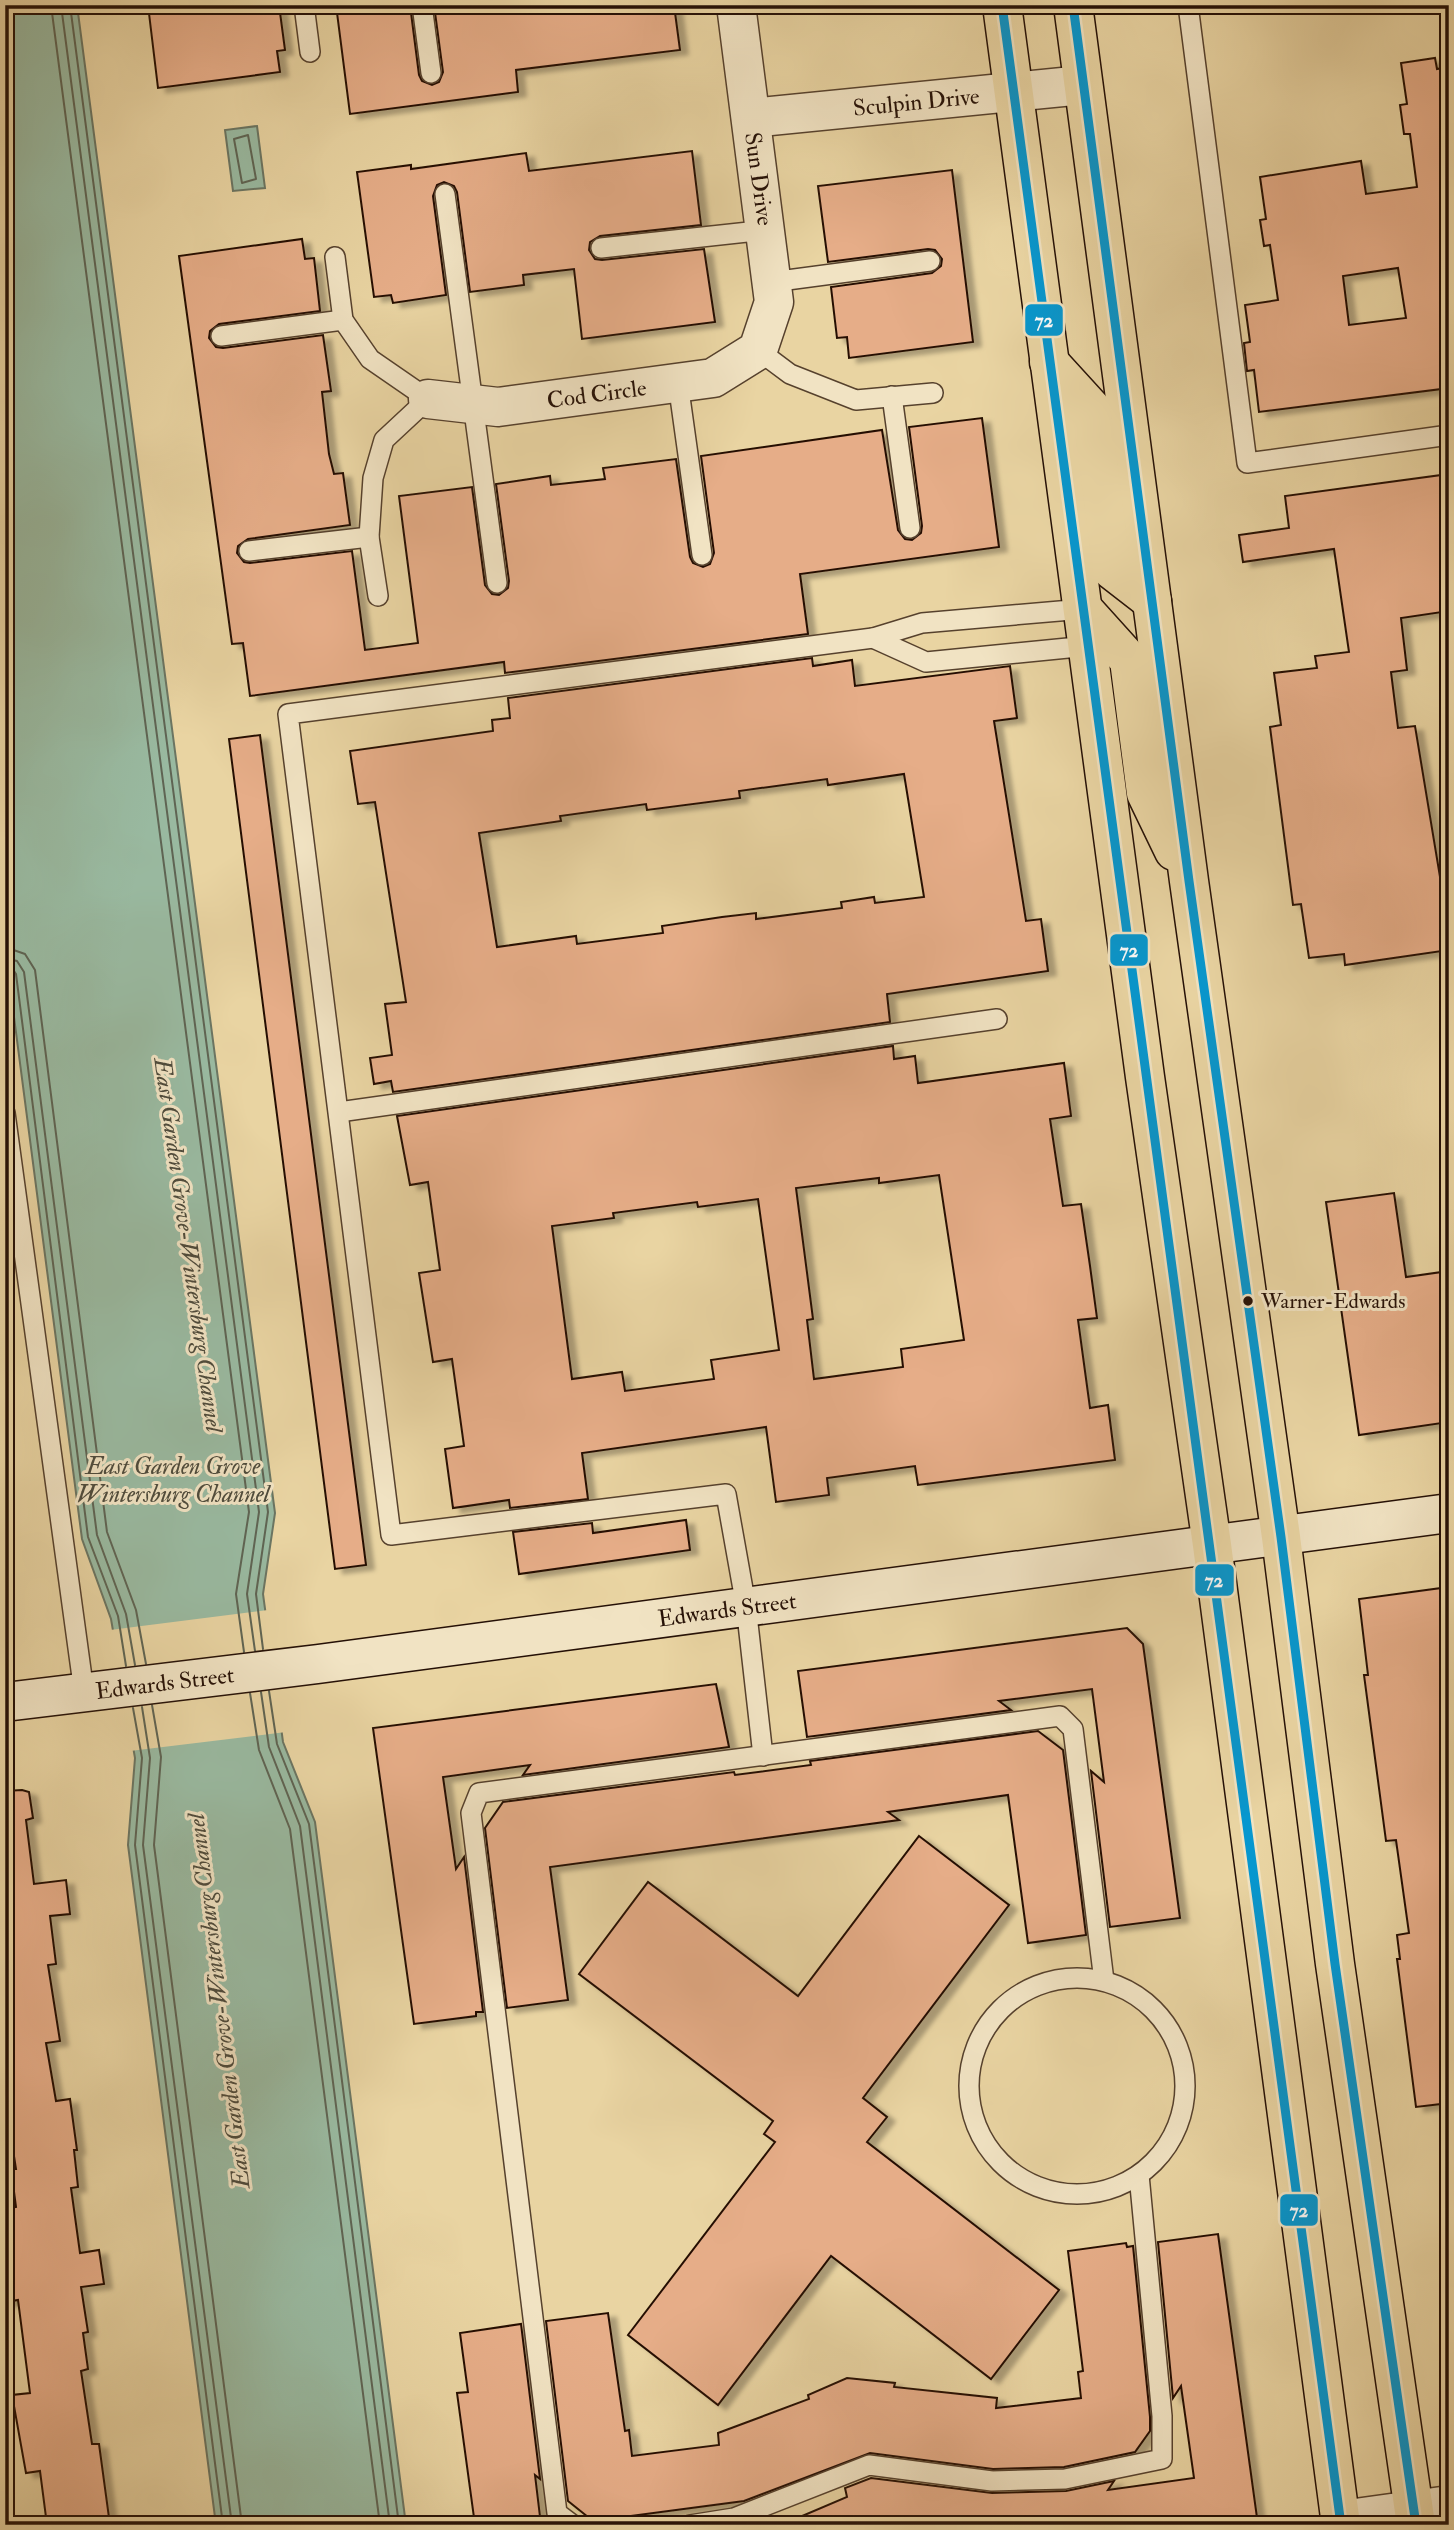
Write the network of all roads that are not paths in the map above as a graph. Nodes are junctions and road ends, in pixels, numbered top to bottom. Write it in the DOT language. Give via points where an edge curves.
graph roads {
  1 [pos="304,5"];
  2 [pos="422,5"];
  3 [pos="736,5"];
  4 [pos="1002,5"];
  5 [pos="1073,5"];
  6 [pos="1188,5"];
  7 [pos="310,52"];
  8 [pos="431,73"];
  9 [pos="1083,85"];
  10 [pos="1014,90"];
  11 [pos="751,118"];
  12 [pos="445,194"];
  13 [pos="766,230"];
  14 [pos="601,248"];
  15 [pos="335,257"];
  16 [pos="930,261"];
  17 [pos="772,282"];
  18 [pos="343,320"];
  19 [pos="221,336"];
  20 [pos="758,350"];
  21 [pos="1049,362"];
  22 [pos="678,383"];
  23 [pos="933,393"];
  24 [pos="892,396"];
  25 [pos="428,399"];
  26 [pos="472,405"];
  27 [pos="1449,435"];
  28 [pos="910,528"];
  29 [pos="369,537"];
  30 [pos="249,551"];
  31 [pos="702,555"];
  32 [pos="497,583"];
  33 [pos="378,596"];
  34 [pos="1152,601"];
  35 [pos="1085,627"];
  36 [pos="873,638"];
  37 [pos="1189,881"];
  38 [pos="997,1019"];
  39 [pos="339,1112"];
  40 [pos="5,1113"];
  41 [pos="1449,1513"];
  42 [pos="1281,1537"];
  43 [pos="1212,1545"];
  44 [pos="746,1606"];
  45 [pos="93,1691"];
  46 [pos="5,1702"];
  47 [pos="763,1756"];
  48 [pos="1104,1980"];
  49 [pos="1139,2175"];
  50 [pos="1426,2513"];
  51 [pos="1341,2522"];
  52 [pos="573,2525"];
  53 [pos="690,2525"];
  1 -- 7 [label="lane"];
  2 -- 8 [label="lane"];
  3 -- 11 [label="main road, Sun Drive"];
  4 -- 10 [label="main road"];
  5 -- 9 [label="main road"];
  6 -- 27 [label="lane" via="1247,463"];
  9 -- 10 [label="main road, Sculpin Drive"];
  9 -- 34 [label="main road"];
  10 -- 11 [label="main road, Sculpin Drive"];
  10 -- 21 [label="main road"];
  11 -- 13 [label="main road, Sun Drive"];
  12 -- 26 [label="lane"];
  13 -- 14 [label="lane"];
  13 -- 17 [label="main road, Sun Drive"];
  15 -- 18 [label="lane"];
  16 -- 17 [label="lane"];
  17 -- 20 [label="main road, Sun Drive" via="774,302"];
  18 -- 19 [label="lane"];
  18 -- 25 [label="lane" via="370,359"];
  20 -- 22 [label="main road, Cod Circle" via="713,378"];
  20 -- 24 [label="lane" via="790,374 856,400"];
  21 -- 34 [label="main road" via="1091,408 1112,570"];
  21 -- 35 [label="main road"];
  22 -- 26 [label="main road, Cod Circle" via="498,407"];
  22 -- 31 [label="lane"];
  23 -- 24 [label="lane"];
  24 -- 28 [label="lane"];
  25 -- 26 [label="main road, Cod Circle"];
  25 -- 29 [label="lane" via="384,440 373,478"];
  26 -- 32 [label="lane"];
  29 -- 30 [label="lane"];
  29 -- 33 [label="lane"];
  34 -- 37 [label="main road"];
  35 -- 36 [label="lane" via="922,623"];
  35 -- 36 [label="lane" via="926,662"];
  35 -- 37 [label="main road" via="1129,660 1146,793"];
  35 -- 43 [label="main road"];
  36 -- 39 [label="lane" via="288,714"];
  37 -- 42 [label="main road"];
  38 -- 39 [label="lane"];
  39 -- 44 [label="lane" via="391,1535 726,1494"];
  40 -- 45 [label="lane"];
  41 -- 42 [label="main road, Edwards Street"];
  42 -- 43 [label="main road, Edwards Street"];
  42 -- 50 [label="main road" via="1335,1964"];
  43 -- 44 [label="main road, Edwards Street"];
  43 -- 51 [label="main road"];
  44 -- 45 [label="main road, Edwards Street"];
  44 -- 47 [label="lane"];
  45 -- 46 [label="main road, Edwards Street"];
  47 -- 48 [label="lane" via="1059,1716 1073,1729"];
  47 -- 52 [label="lane" via="479,1793 471,1814 557,2513"];
  48 -- 49 [label="lane" via="1120,1985 1162,2019 1175,2042 1184,2074 1184,2102 1175,2130 1160,2155"];
  48 -- 49 [label="lane" via="1068,1978 1044,1983 1002,2006 981,2035 969,2069 970,2105 982,2139 1005,2167 1036,2186 1070,2194 1107,2190"];
  49 -- 53 [label="lane" via="1162,2459 1065,2479 992,2481 869,2465 734,2518"];
  50 -- 51 [label="main road"];
}
